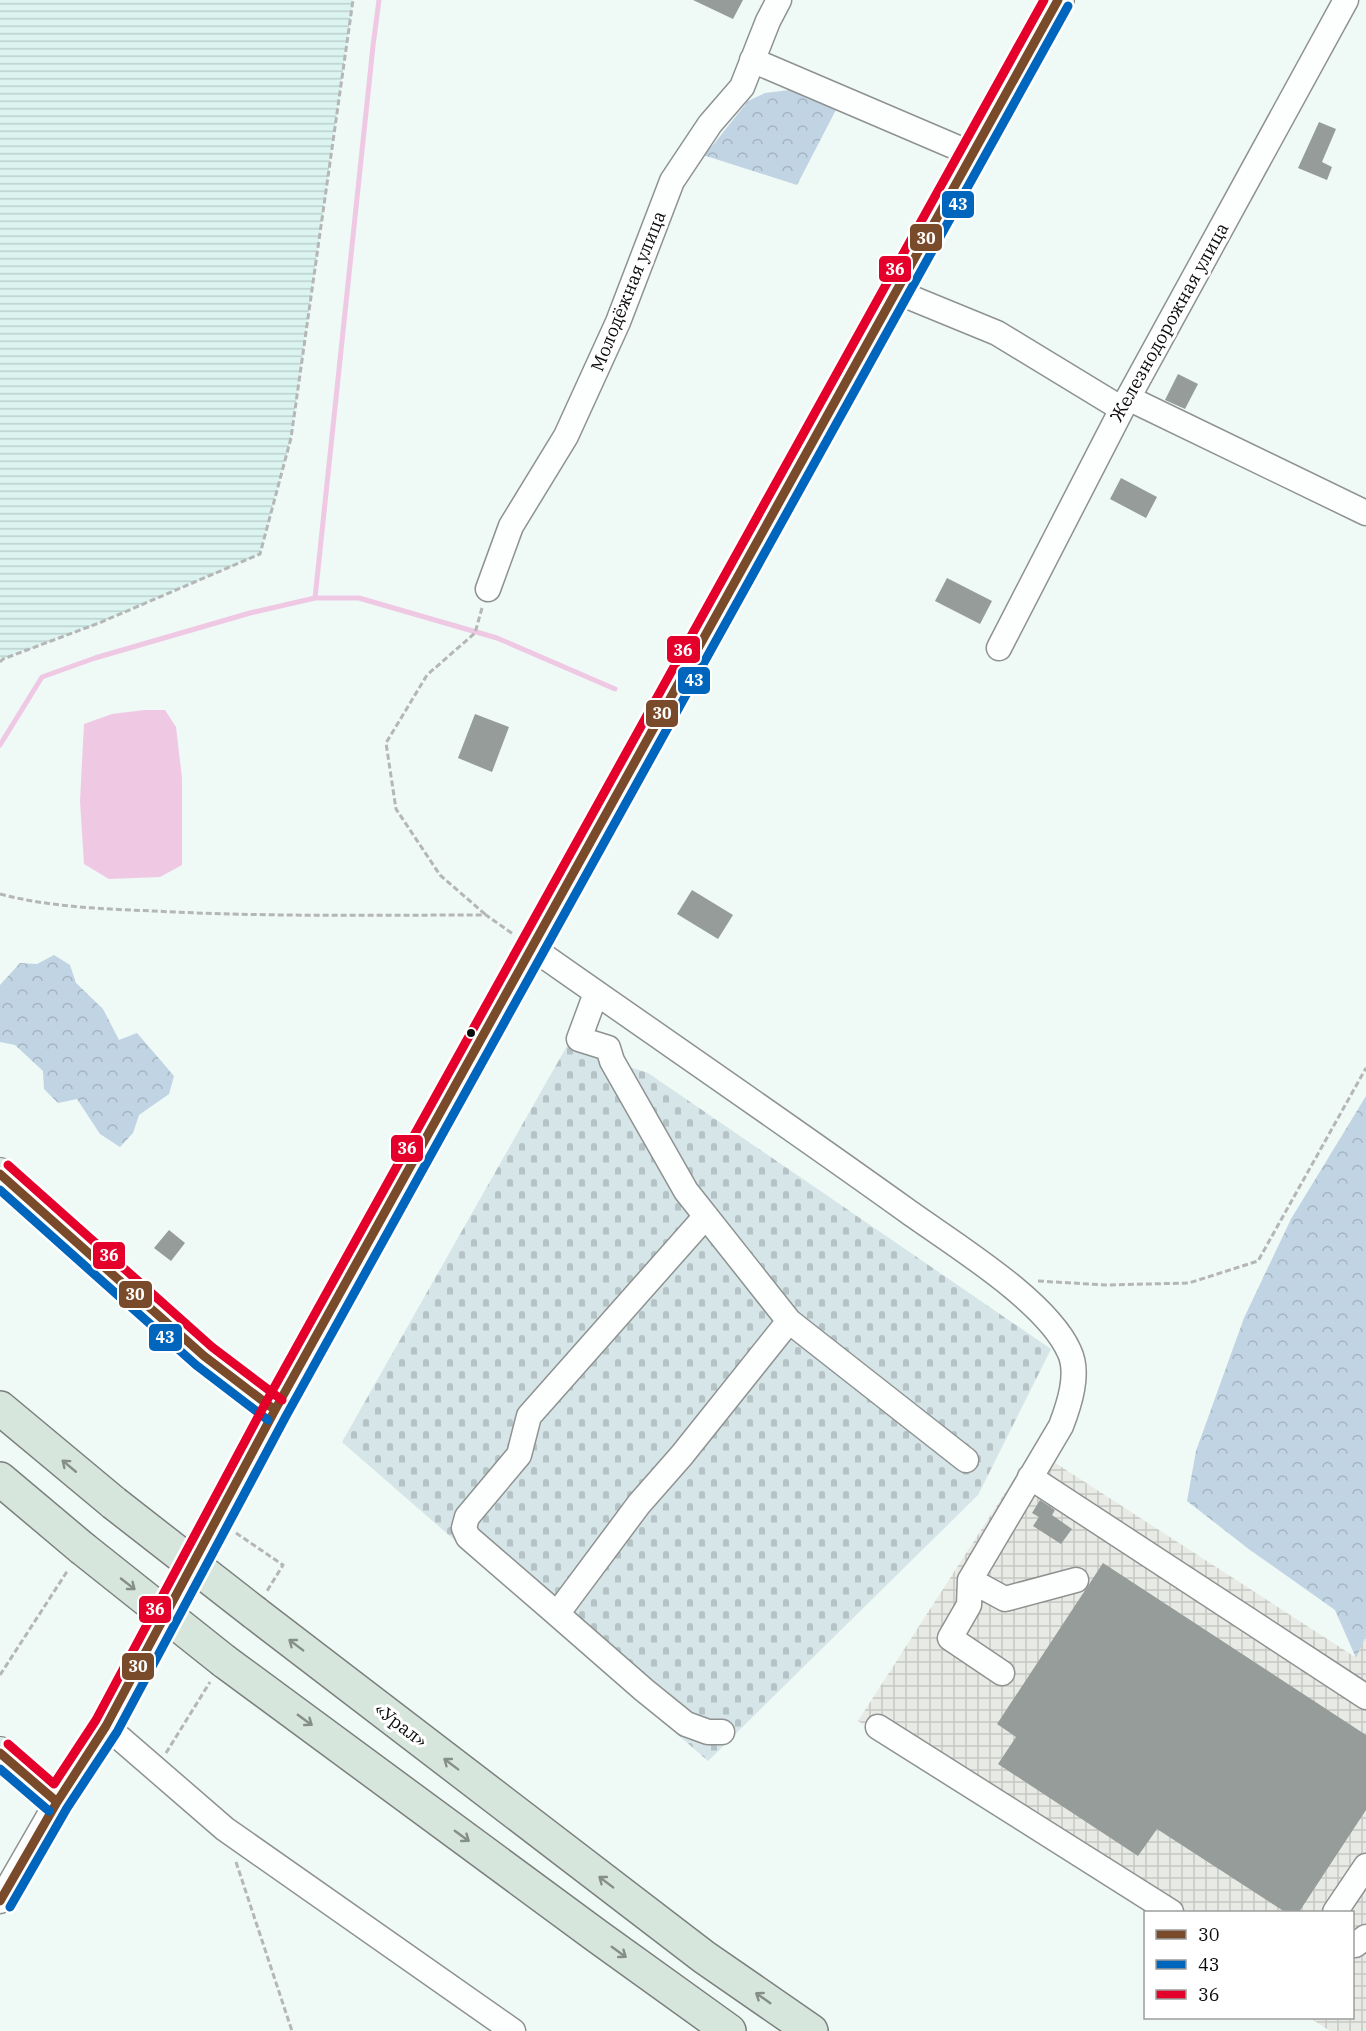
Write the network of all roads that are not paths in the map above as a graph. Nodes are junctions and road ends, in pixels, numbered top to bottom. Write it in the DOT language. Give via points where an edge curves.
graph roads {
  1 [pos="779,0"];
  2 [pos="1058,0"];
  3 [pos="1346,0"];
  4 [pos="752,60"];
  5 [pos="972,154"];
  6 [pos="897,292"];
  7 [pos="1125,403"];
  8 [pos="1366,513"];
  9 [pos="489,589"];
  10 [pos="999,648"];
  11 [pos="531,947"];
  12 [pos="596,993"];
  13 [pos="0,1173"];
  14 [pos="706,1216"];
  15 [pos="789,1321"];
  16 [pos="0,1408"];
  17 [pos="275,1410"];
  18 [pos="966,1460"];
  19 [pos="1030,1477"];
  20 [pos="0,1479"];
  21 [pos="970,1580"];
  22 [pos="1076,1580"];
  23 [pos="557,1614"];
  24 [pos="1002,1673"];
  25 [pos="1366,1697"];
  26 [pos="106,1726"];
  27 [pos="878,1727"];
  28 [pos="722,1732"];
  29 [pos="0,1753"];
  30 [pos="57,1802"];
  31 [pos="1366,1866"];
  32 [pos="0,1900"];
  33 [pos="1168,1911"];
  34 [pos="1336,1911"];
  35 [pos="513,2031"];
  36 [pos="729,2031"];
  37 [pos="811,2031"];
  1 -- 4 [label="street, Молодёжная улица"];
  2 -- 5 [label="main road"];
  3 -- 7 [label="street, Железнодорожная улица"];
  4 -- 5 [label="street"];
  4 -- 9 [label="street, Молодёжная улица" via="742,87 710,124 672,181 618,322 566,436 511,526"];
  5 -- 6 [label="main road"];
  6 -- 7 [label="street" via="997,333"];
  6 -- 11 [label="main road"];
  7 -- 8 [label="street"];
  7 -- 10 [label="street, Железнодорожная улица"];
  11 -- 12 [label="street"];
  11 -- 17 [label="main road"];
  12 -- 14 [label="street" via="579,1039 609,1048 612,1061 686,1191"];
  12 -- 19 [label="street" via="1003,1280 1058,1332 1071,1353 1071,1401 1061,1426"];
  13 -- 17 [label="main road" via="204,1356"];
  14 -- 15 [label="street"];
  14 -- 23 [label="street" via="529,1416 519,1455 467,1517 464,1528 468,1537"];
  15 -- 18 [label="street"];
  15 -- 23 [label="street" via="639,1504"];
  37 -- 16 [label="highway, «Урал», one-way, bridge" via="704,1957 255,1613"];
  17 -- 26 [label="main road"];
  19 -- 21 [label="street"];
  19 -- 25 [label="street"];
  20 -- 36 [label="highway, one-way, bridge" via="225,1661"];
  21 -- 22 [label="street" via="1005,1599"];
  21 -- 24 [label="street" via="969,1605 950,1638"];
  23 -- 28 [label="street" via="686,1724 708,1732"];
  26 -- 30 [label="main road"];
  26 -- 35 [label="street" via="225,1829"];
  27 -- 33 [label="street"];
  29 -- 30 [label="main road"];
  30 -- 32 [label="street"];
  31 -- 34 [label="street"];
}
